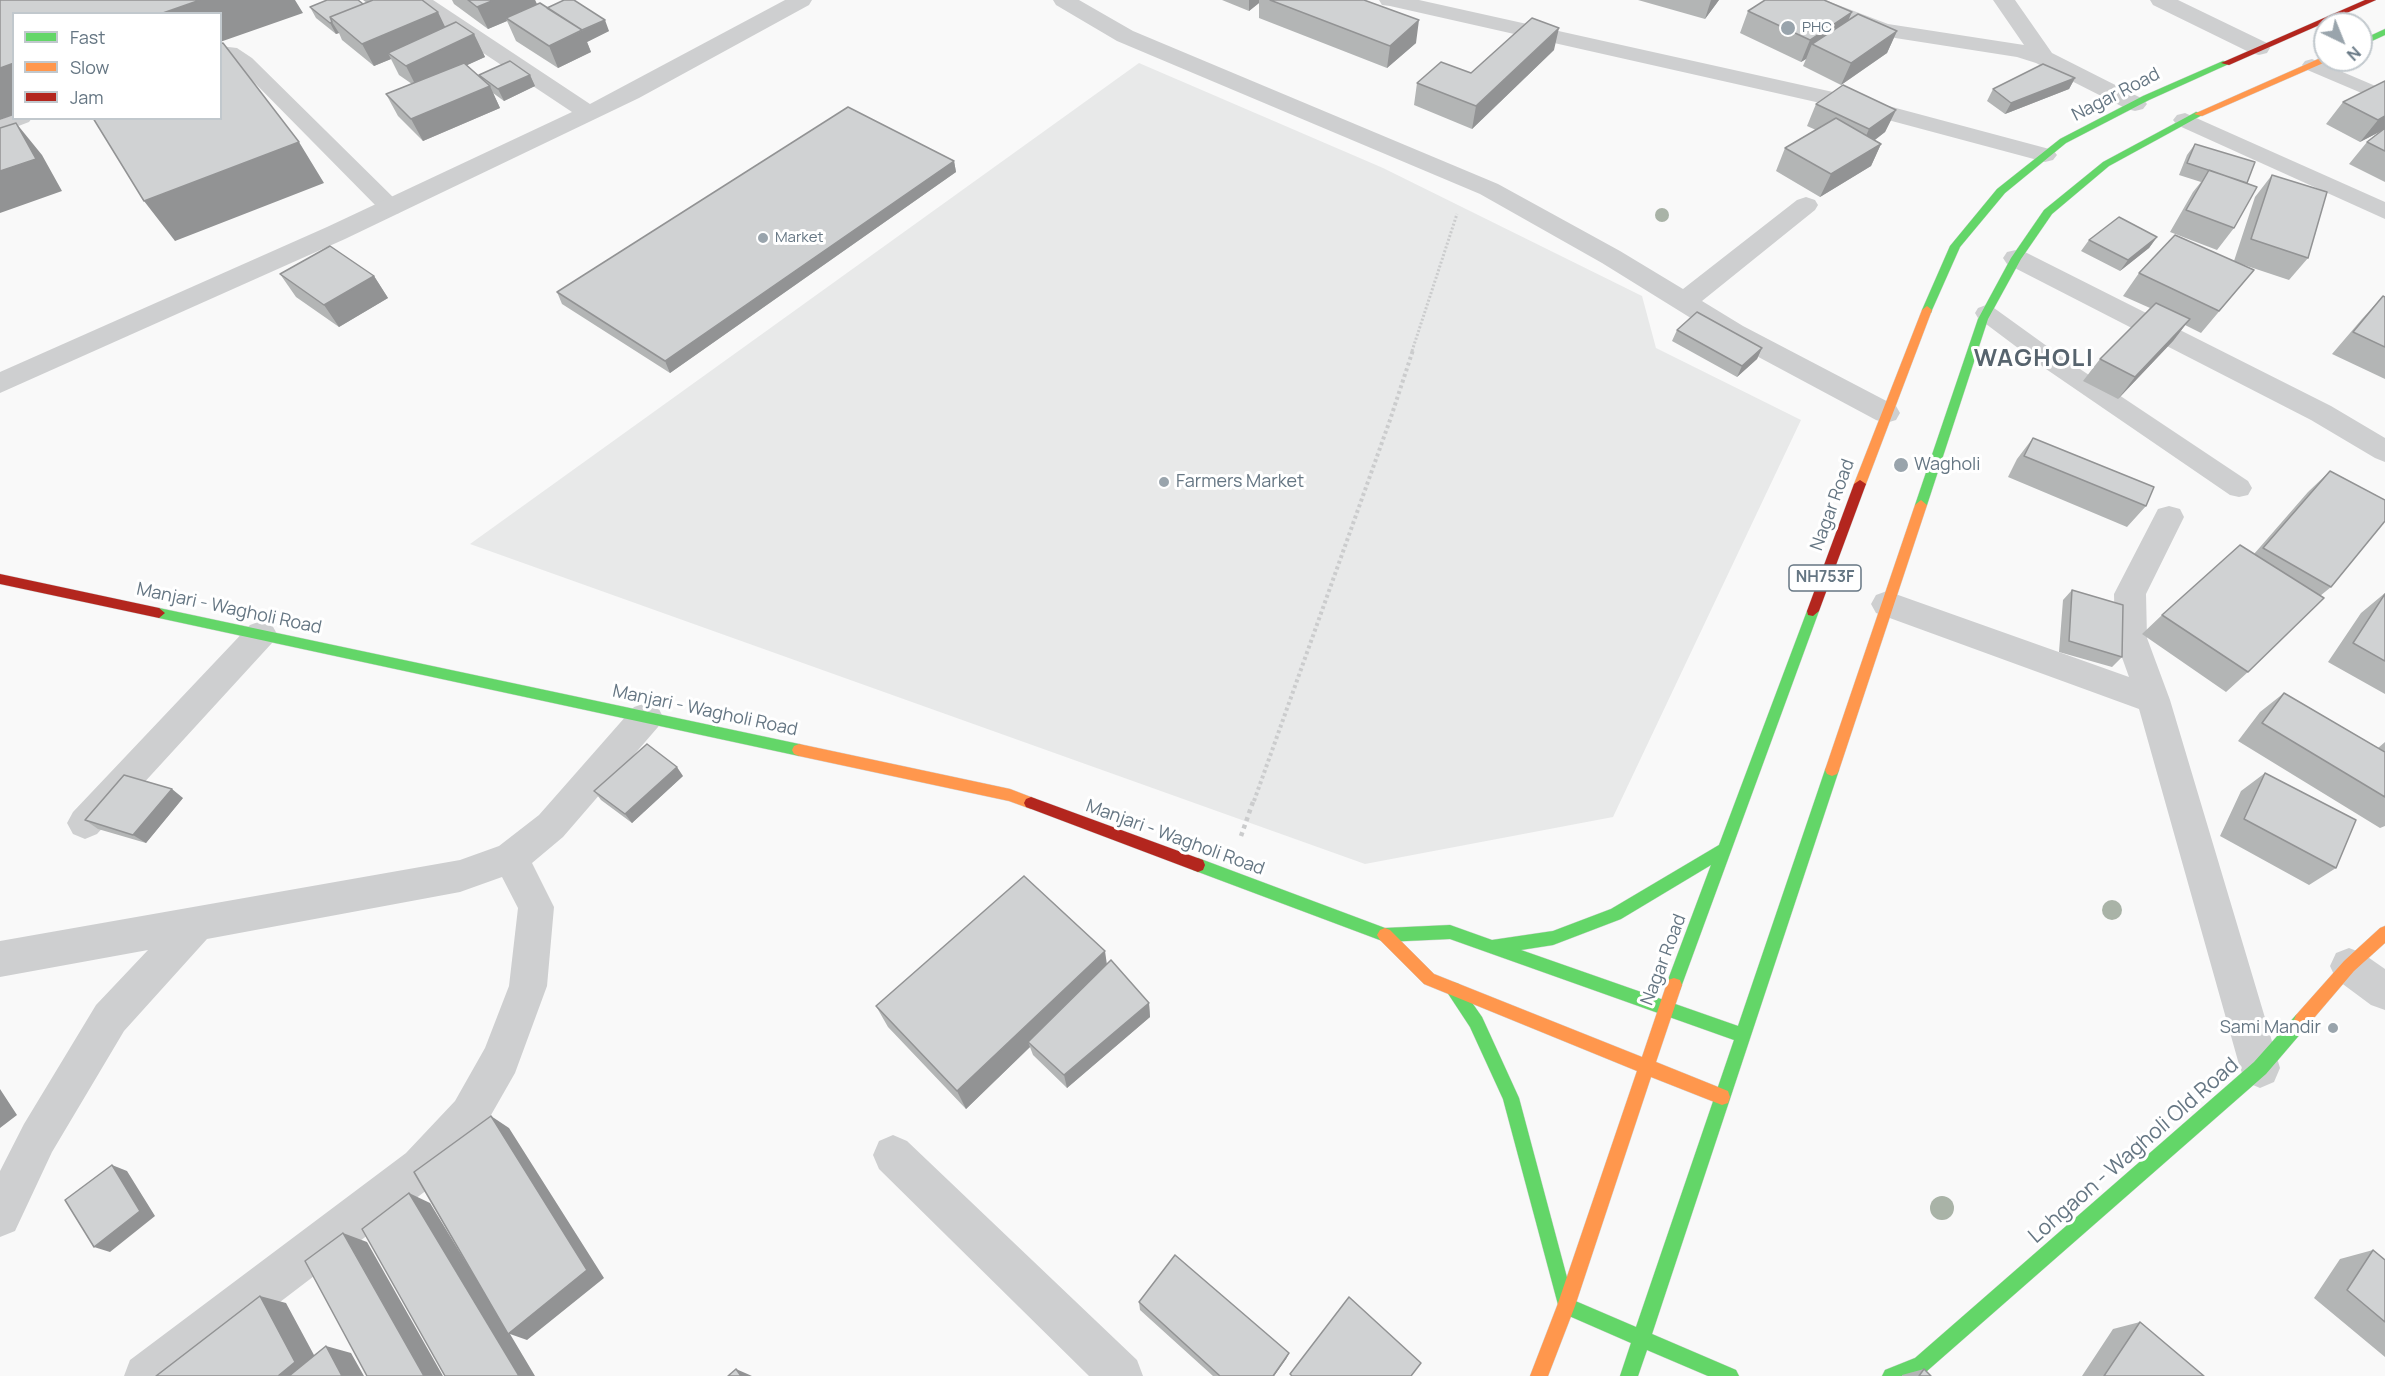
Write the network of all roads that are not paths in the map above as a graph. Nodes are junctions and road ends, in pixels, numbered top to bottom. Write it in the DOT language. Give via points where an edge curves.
graph roads {
  1 [pos="801,0"];
  2 [pos="1064,0"];
  3 [pos="1390,0"];
  4 [pos="1795,0"];
  5 [pos="2004,0"];
  6 [pos="2161,0"];
  7 [pos="2372,0"];
  8 [pos="433,3"];
  9 [pos="2259,48"];
  10 [pos="222,52"];
  11 [pos="2044,58"];
  12 [pos="2313,64"];
  13 [pos="2337,72"];
  14 [pos="2385,97"];
  15 [pos="2135,104"];
  16 [pos="590,113"];
  17 [pos="17,120"];
  18 [pos="2185,120"];
  19 [pos="0,127"];
  20 [pos="2045,155"];
  21 [pos="1806,205"];
  22 [pos="390,208"];
  23 [pos="2385,211"];
  24 [pos="2016,258"];
  25 [pos="1684,302"];
  26 [pos="1986,313"];
  27 [pos="0,383"];
  28 [pos="1886,414"];
  29 [pos="2385,452"];
  30 [pos="2239,488"];
  31 [pos="2169,517"];
  32 [pos="0,579"];
  33 [pos="1887,604"];
  34 [pos="261,634"];
  35 [pos="2153,700"];
  36 [pos="646,717"];
  37 [pos="85,823"];
  38 [pos="1726,849"];
  39 [pos="511,858"];
  40 [pos="195,924"];
  41 [pos="2385,933"];
  42 [pos="1385,935"];
  43 [pos="1492,947"];
  44 [pos="0,959"];
  45 [pos="2349,966"];
  46 [pos="1453,988"];
  47 [pos="2385,992"];
  48 [pos="1665,1010"];
  49 [pos="1743,1035"];
  50 [pos="1644,1068"];
  51 [pos="2260,1068"];
  52 [pos="1722,1097"];
  53 [pos="893,1155"];
  54 [pos="0,1216"];
  55 [pos="1566,1306"];
  56 [pos="1642,1339"];
  57 [pos="146,1376"];
  58 [pos="1121,1376"];
  59 [pos="1539,1376"];
  60 [pos="1629,1376"];
  61 [pos="1730,1376"];
  62 [pos="1891,1376"];
  1 -- 16 [label="street"];
  2 -- 25 [label="street" via="1125,36 1468,180"];
  3 -- 20 [label="street" via="1851,103"];
  4 -- 11 [label="street" via="1884,30"];
  5 -- 11 [label="street"];
  6 -- 9 [label="street"];
  7 -- 9 [label="main road, Nagar Road / NH753F"];
  8 -- 16 [label="street"];
  9 -- 15 [label="main road, Nagar Road / NH753F"];
  10 -- 22 [label="lane" via="230,52 245,62"];
  11 -- 15 [label="street"];
  12 -- 18 [label="main road"];
  13 -- 14 [label="lane"];
  15 -- 20 [label="main road, Nagar Road / NH753F" via="2063,141"];
  16 -- 22 [label="street"];
  17 -- 19 [label="lane"];
  18 -- 23 [label="street"];
  18 -- 24 [label="main road" via="2106,164 2048,212"];
  20 -- 28 [label="main road, Nagar Road / NH753F" via="2001,191 1955,246"];
  21 -- 25 [label="street"];
  22 -- 27 [label="street"];
  24 -- 26 [label="main road"];
  24 -- 29 [label="street" via="2321,413"];
  25 -- 28 [label="street"];
  26 -- 30 [label="lane"];
  26 -- 33 [label="main road"];
  28 -- 38 [label="main road, Nagar Road / NH753F"];
  31 -- 35 [label="street" via="2130,594 2131,638"];
  32 -- 34 [label="main road, Manjari - Wagholi Road"];
  33 -- 35 [label="street"];
  33 -- 49 [label="main road"];
  34 -- 36 [label="main road, Manjari - Wagholi Road"];
  34 -- 37 [label="street"];
  35 -- 51 [label="street"];
  36 -- 39 [label="street" via="551,826"];
  36 -- 42 [label="main road, Manjari - Wagholi Road" via="1010,795"];
  38 -- 43 [label="main road" via="1616,914 1553,938"];
  38 -- 48 [label="main road, Nagar Road / NH753F"];
  39 -- 40 [label="street" via="460,876"];
  39 -- 57 [label="street" via="536,907 528,986 501,1059 469,1115 421,1168"];
  40 -- 44 [label="street"];
  40 -- 54 [label="street" via="110,1018 38,1138"];
  41 -- 45 [label="main road, Lohgaon - Wagholi Old Road"];
  42 -- 43 [label="main road" via="1450,932"];
  42 -- 46 [label="main road" via="1429,979"];
  43 -- 48 [label="main road"];
  45 -- 47 [label="street"];
  45 -- 51 [label="main road, Lohgaon - Wagholi Old Road"];
  46 -- 50 [label="main road"];
  46 -- 55 [label="main road" via="1476,1022 1510,1098"];
  48 -- 49 [label="main road"];
  48 -- 50 [label="main road, Nagar Road / NH753F"];
  49 -- 52 [label="main road"];
  50 -- 52 [label="main road"];
  50 -- 55 [label="main road, Nagar Road / NH753F"];
  51 -- 62 [label="main road, Lohgaon - Wagholi Old Road" via="1921,1365"];
  52 -- 56 [label="main road"];
  53 -- 58 [label="street"];
  55 -- 56 [label="main road"];
  55 -- 59 [label="main road, Nagar Road / NH753F"];
  56 -- 60 [label="main road"];
  56 -- 61 [label="main road"];
}
